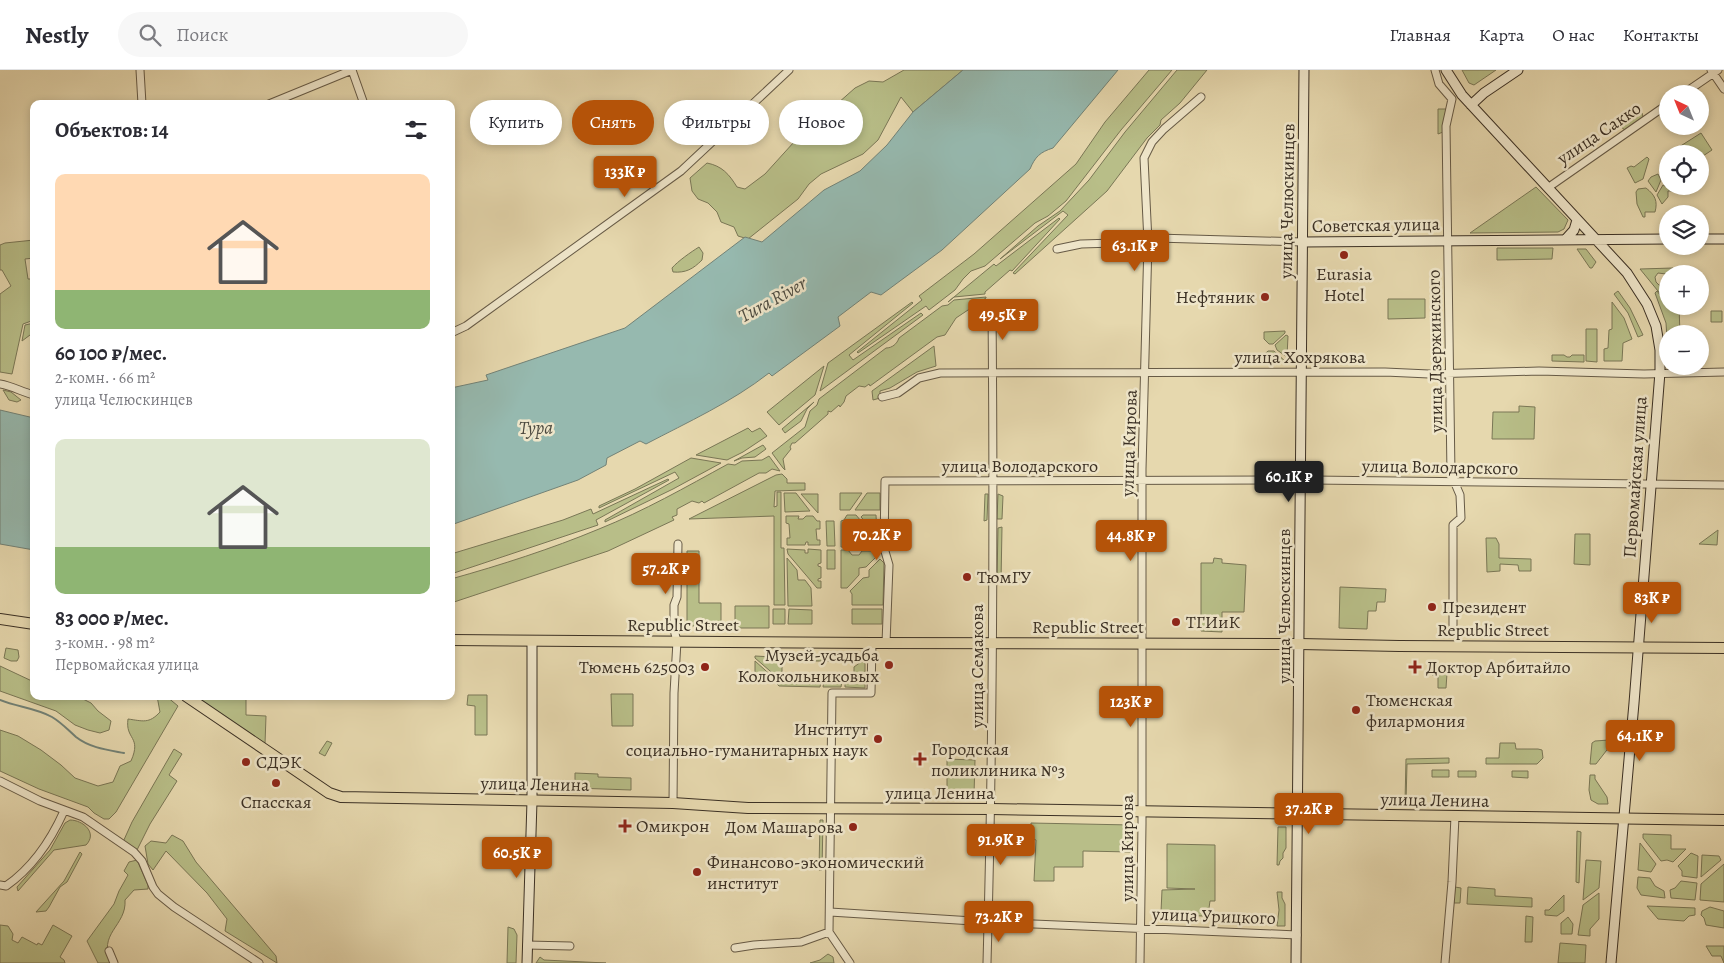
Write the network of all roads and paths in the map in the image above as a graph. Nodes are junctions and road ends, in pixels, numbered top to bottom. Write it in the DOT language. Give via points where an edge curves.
graph roads {
  1 [pos="140,70"];
  2 [pos="352,70"];
  3 [pos="789,70"];
  4 [pos="1304,70"];
  5 [pos="1435,70"];
  6 [pos="1446,70"];
  7 [pos="1518,70"];
  8 [pos="1714,71"];
  9 [pos="1695,85"];
  10 [pos="1724,89"];
  11 [pos="1201,97"];
  12 [pos="142,100"];
  13 [pos="279,100"];
  14 [pos="363,100"];
  15 [pos="1471,104"];
  16 [pos="1659,110"];
  17 [pos="1549,186"];
  18 [pos="1578,220"];
  19 [pos="1598,239"];
  20 [pos="1659,239"];
  21 [pos="1709,239"];
  22 [pos="1724,239"];
  23 [pos="1449,240"];
  24 [pos="1565,240"];
  25 [pos="1148,242"];
  26 [pos="1303,242"];
  27 [pos="1057,249"];
  28 [pos="992,308"];
  29 [pos="455,331"];
  30 [pos="1659,344"];
  31 [pos="1145,372"];
  32 [pos="1659,372"];
  33 [pos="1709,372"];
  34 [pos="1724,372"];
  35 [pos="992,373"];
  36 [pos="1302,373"];
  37 [pos="1450,374"];
  38 [pos="1660,375"];
  39 [pos="0,384"];
  40 [pos="30,394"];
  41 [pos="882,397"];
  42 [pos="1142,480"];
  43 [pos="1301,480"];
  44 [pos="994,481"];
  45 [pos="1456,483"];
  46 [pos="1652,485"];
  47 [pos="1724,485"];
  48 [pos="678,544"];
  49 [pos="0,618"];
  50 [pos="30,623"];
  51 [pos="1452,633"];
  52 [pos="455,640"];
  53 [pos="532,641"];
  54 [pos="677,641"];
  55 [pos="886,642"];
  56 [pos="872,643"];
  57 [pos="992,643"];
  58 [pos="1143,644"];
  59 [pos="1300,644"];
  60 [pos="1638,648"];
  61 [pos="1724,648"];
  62 [pos="192,700"];
  63 [pos="0,781"];
  64 [pos="532,801"];
  65 [pos="673,803"];
  66 [pos="830,807"];
  67 [pos="991,809"];
  68 [pos="64,811"];
  69 [pos="1142,811"];
  70 [pos="1298,814"];
  71 [pos="1455,816"];
  72 [pos="1624,819"];
  73 [pos="1724,820"];
  74 [pos="0,885"];
  75 [pos="830,912"];
  76 [pos="989,922"];
  77 [pos="1141,928"];
  78 [pos="829,932"];
  79 [pos="1297,935"];
  80 [pos="527,944"];
  81 [pos="570,946"];
  82 [pos="735,948"];
  83 [pos="109,951"];
  84 [pos="114,963"];
  85 [pos="258,963"];
  86 [pos="527,963"];
  87 [pos="850,963"];
  88 [pos="988,963"];
  89 [pos="1140,963"];
  90 [pos="1296,963"];
  91 [pos="1444,963"];
  92 [pos="1611,963"];
  1 -- 12 [label="street"];
  2 -- 13 [label="street"];
  2 -- 14 [label="street"];
  3 -- 29 [label="street" via="681,171"];
  4 -- 26 [label="main road, улица Челюскинцев"];
  5 -- 23 [label="street, улица Дзержинского" via="1439,84 1452,99 1446,126"];
  6 -- 15 [label="main road, Первомайская улица"];
  7 -- 15 [label="main road"];
  8 -- 9 [label="street"];
  8 -- 10 [label="street"];
  11 -- 25 [label="street, улица Кирова" via="1164,129 1144,158"];
  15 -- 17 [label="main road, Первомайская улица"];
  16 -- 17 [label="street, улица Сакко"];
  17 -- 18 [label="main road, Первомайская улица"];
  18 -- 19 [label="main road, Первомайская улица"];
  18 -- 24 [label="main road"];
  19 -- 20 [label="main road, Советская улица"];
  19 -- 24 [label="main road, Советская улица"];
  19 -- 30 [label="main road, Первомайская улица" via="1628,273 1647,304"];
  21 -- 22 [label="main road"];
  23 -- 24 [label="main road, Советская улица"];
  23 -- 26 [label="main road, Советская улица"];
  23 -- 37 [label="street, улица Дзержинского"];
  25 -- 26 [label="street, Советская улица" via="1156,238"];
  25 -- 27 [label="street, Советская улица" via="1081,244"];
  25 -- 31 [label="street, улица Кирова"];
  26 -- 36 [label="main road, улица Челюскинцев"];
  28 -- 35 [label="street, улица Семакова"];
  31 -- 35 [label="street, улица Хохрякова"];
  31 -- 36 [label="street, улица Хохрякова"];
  31 -- 42 [label="street, улица Кирова"];
  32 -- 37 [label="street, улица Хохрякова"];
  33 -- 34 [label="street, улица Хохрякова"];
  35 -- 41 [label="street, улица Хохрякова" via="940,373 919,378 898,393"];
  35 -- 44 [label="street, улица Семакова"];
  36 -- 37 [label="street, улица Хохрякова"];
  36 -- 43 [label="main road, улица Челюскинцев"];
  37 -- 45 [label="street, улица Дзержинского" via="1451,474"];
  38 -- 46 [label="main road, Первомайская улица"];
  39 -- 40 [label="street"];
  42 -- 43 [label="street, улица Володарского"];
  42 -- 44 [label="street, улица Володарского"];
  42 -- 58 [label="street, улица Кирова"];
  43 -- 45 [label="street, улица Володарского"];
  43 -- 59 [label="main road, улица Челюскинцев"];
  44 -- 55 [label="street, улица Володарского" via="885,481 884,548 889,565"];
  44 -- 57 [label="street, улица Семакова"];
  45 -- 46 [label="street, улица Володарского"];
  45 -- 51 [label="street, улица Дзержинского" via="1460,494 1460,518 1453,525"];
  46 -- 47 [label="street, улица Володарского"];
  46 -- 60 [label="main road, Первомайская улица"];
  48 -- 54 [label="street" via="674,605"];
  49 -- 50 [label="main road"];
  52 -- 53 [label="main road, Republic Street"];
  53 -- 54 [label="main road, Republic Street"];
  53 -- 64 [label="main road"];
  54 -- 56 [label="main road, Republic Street"];
  54 -- 65 [label="street"];
  55 -- 56 [label="main road, Republic Street"];
  55 -- 57 [label="main road, Republic Street"];
  56 -- 66 [label="street" via="871,693 832,693"];
  57 -- 58 [label="main road, Republic Street"];
  57 -- 67 [label="street, улица Семакова"];
  58 -- 59 [label="main road, Republic Street"];
  58 -- 69 [label="street, улица Кирова"];
  59 -- 60 [label="main road, Republic Street"];
  59 -- 70 [label="main road, улица Челюскинцев"];
  60 -- 61 [label="main road, Republic Street"];
  60 -- 72 [label="main road, Первомайская улица"];
  62 -- 64 [label="main road, улица Ленина" via="330,793 341,796"];
  63 -- 68 [label="street"];
  64 -- 65 [label="main road, улица Ленина"];
  64 -- 80 [label="main road"];
  65 -- 66 [label="main road, улица Ленина" via="748,808"];
  66 -- 67 [label="main road, улица Ленина"];
  66 -- 75 [label="street"];
  67 -- 69 [label="main road, улица Ленина"];
  67 -- 76 [label="street, улица Семакова"];
  68 -- 74 [label="street" via="57,828 33,861 6,886"];
  68 -- 85 [label="street" via="83,817 134,852 158,894"];
  69 -- 70 [label="main road, улица Ленина"];
  69 -- 77 [label="street, улица Кирова"];
  70 -- 71 [label="main road, улица Ленина"];
  70 -- 79 [label="main road, улица Челюскинцев"];
  71 -- 72 [label="main road, улица Ленина"];
  71 -- 91 [label="street"];
  72 -- 73 [label="main road, улица Ленина"];
  72 -- 92 [label="main road, Первомайская улица"];
  75 -- 76 [label="street, улица Урицкого"];
  75 -- 78 [label="street"];
  76 -- 77 [label="street, улица Урицкого"];
  76 -- 88 [label="street, улица Семакова"];
  77 -- 79 [label="street, улица Урицкого"];
  77 -- 89 [label="street, улица Кирова"];
  78 -- 82 [label="street" via="801,942"];
  78 -- 87 [label="street"];
  79 -- 90 [label="main road, улица Челюскинцев"];
  80 -- 81 [label="street"];
  80 -- 86 [label="main road"];
  83 -- 84 [label="street"];
}
